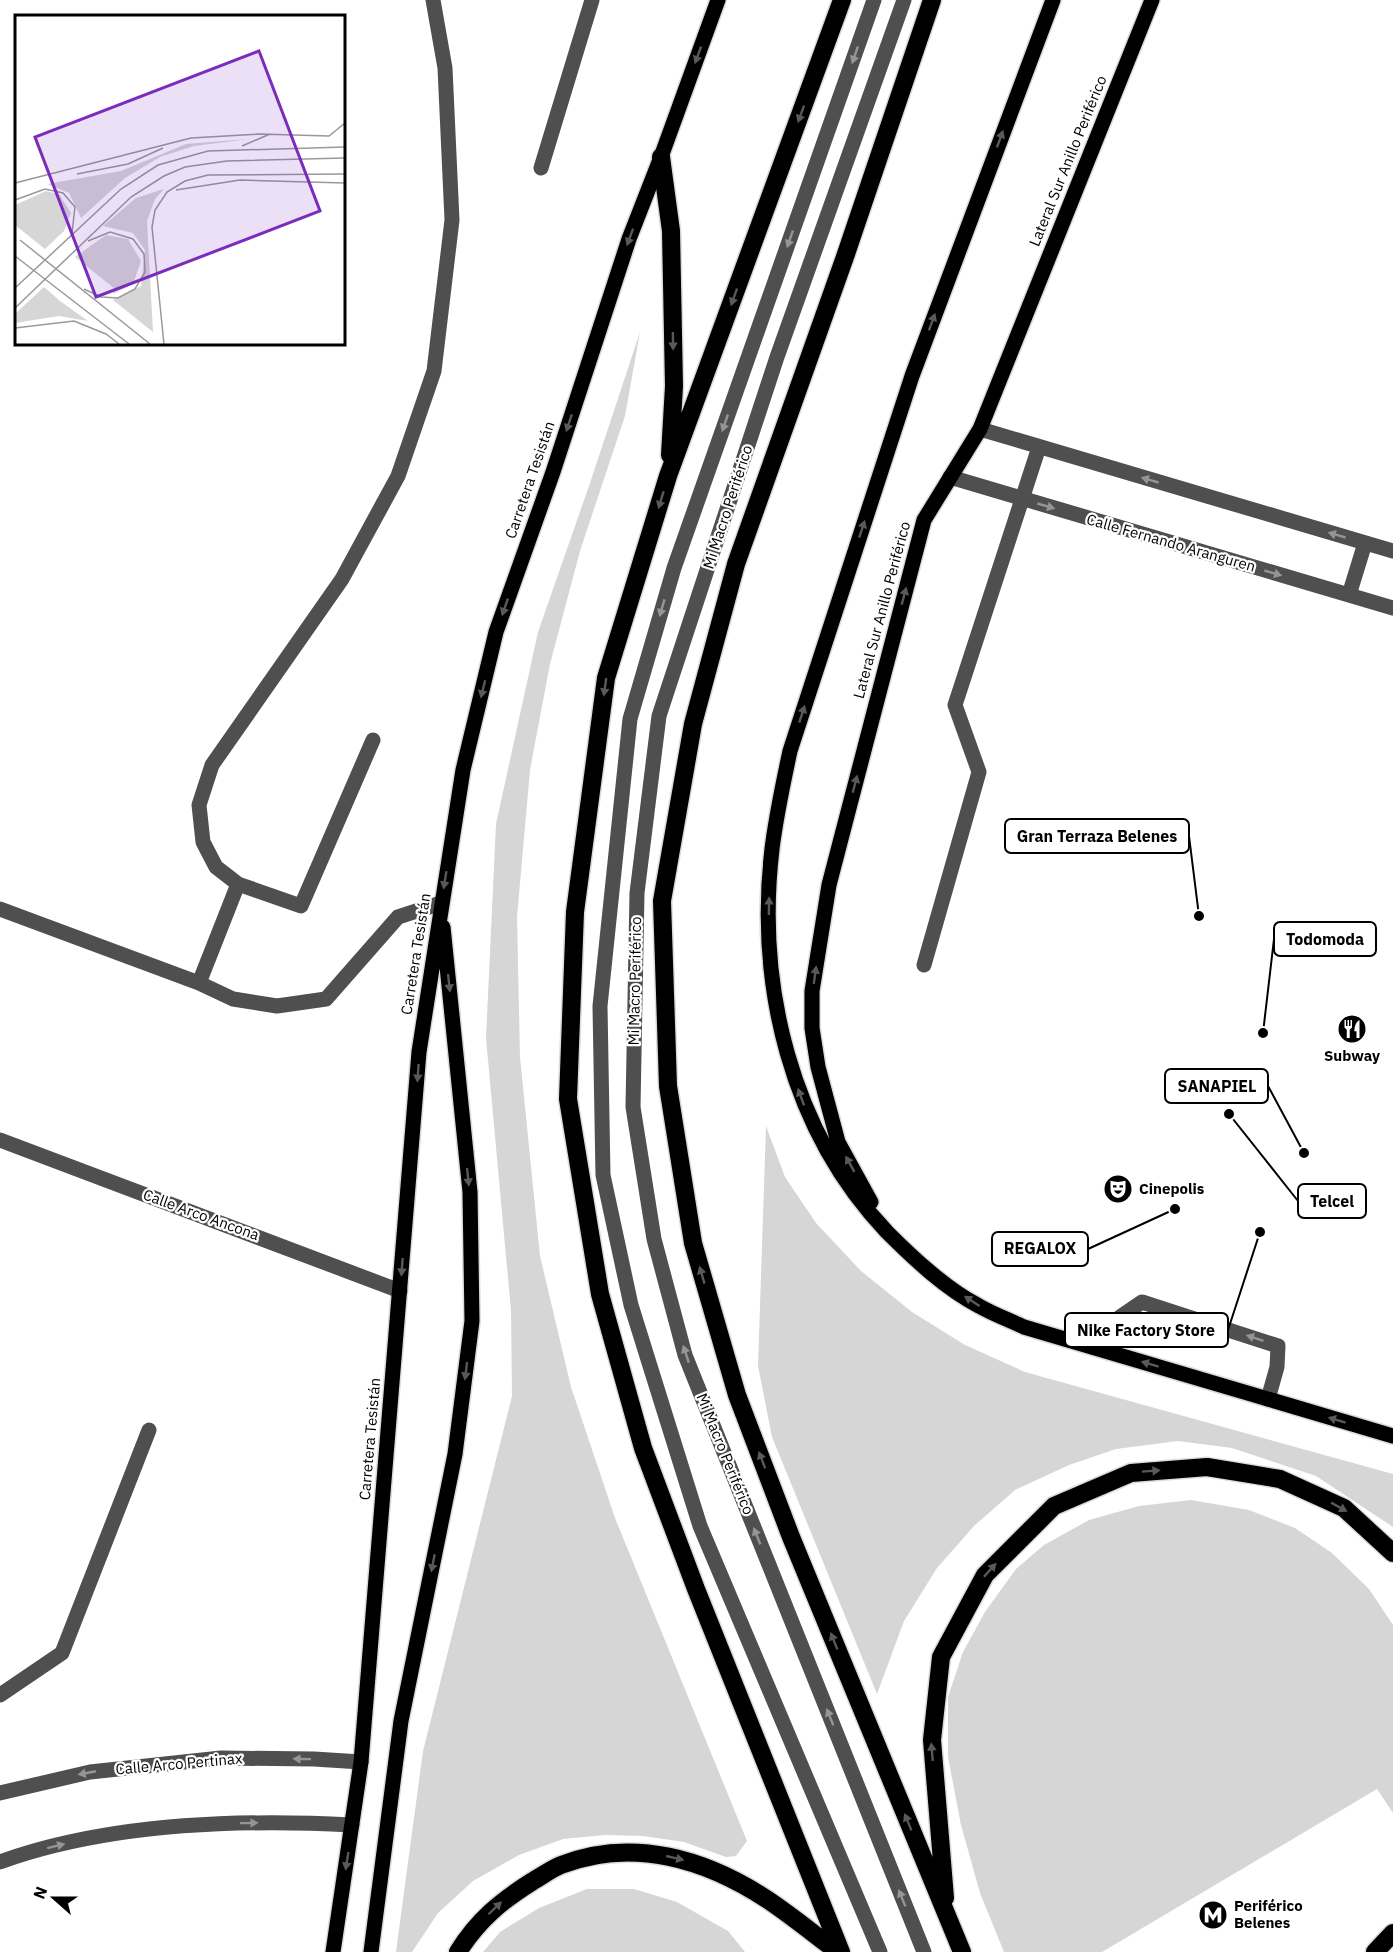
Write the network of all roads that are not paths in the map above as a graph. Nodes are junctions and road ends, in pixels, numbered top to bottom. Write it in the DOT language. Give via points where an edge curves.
graph roads {
  1 [pos="433,0"];
  2 [pos="592,0"];
  3 [pos="718,0"];
  4 [pos="842,0"];
  5 [pos="874,0"];
  6 [pos="904,0"];
  7 [pos="932,0"];
  8 [pos="1053,0"];
  9 [pos="1152,0"];
  10 [pos="661,157"];
  11 [pos="541,168"];
  12 [pos="980,429"];
  13 [pos="1039,447"];
  14 [pos="668,476"];
  15 [pos="950,477"];
  16 [pos="1023,500"];
  17 [pos="1365,543"];
  18 [pos="1393,551"];
  19 [pos="1349,595"];
  20 [pos="1393,608"];
  21 [pos="373,740"];
  22 [pos="238,884"];
  23 [pos="441,903"];
  24 [pos="0,909"];
  25 [pos="924,965"];
  26 [pos="200,982"];
  27 [pos="0,1140"];
  28 [pos="903,1248"];
  29 [pos="400,1291"];
  30 [pos="1092,1347"];
  31 [pos="1268,1399"];
  32 [pos="149,1430"];
  33 [pos="1393,1436"];
  34 [pos="1393,1553"];
  35 [pos="0,1695"];
  36 [pos="361,1762"];
  37 [pos="0,1793"];
  38 [pos="352,1825"];
  39 [pos="0,1862"];
  40 [pos="946,1915"];
  41 [pos="1393,1933"];
  42 [pos="333,1952"];
  43 [pos="370,1952"];
  44 [pos="458,1952"];
  45 [pos="840,1952"];
  46 [pos="880,1952"];
  47 [pos="924,1952"];
  48 [pos="962,1952"];
  49 [pos="1375,1952"];
  1 -- 22 [label="street" via="445,69 452,220 434,371 398,476 342,579 212,765 199,805 202,842 216,867"];
  2 -- 11 [label="street"];
  3 -- 10 [label="main road, Carretera Tesistán, one-way"];
  4 -- 14 [label="highway, one-way"];
  5 -- 46 [label="street, Mi Macro Periférico, one-way" via="674,568 630,719 600,1006 603,1175 631,1305 700,1526"];
  47 -- 6 [label="street, Mi Macro Periférico, one-way" via="685,1354 654,1239 633,1107 637,893 659,716 777,357"];
  40 -- 7 [label="highway, one-way" via="737,1395 693,1243 668,1086 662,901 693,724 736,564"];
  28 -- 8 [label="main road, one-way" via="847,1183 804,1106 789,1065 772,982 772,851 790,751 912,376"];
  9 -- 12 [label="main road, Lateral Sur Anillo Periférico"];
  10 -- 14 [label="highway, one-way" via="671,231 673,312 674,386"];
  10 -- 23 [label="main road, Carretera Tesistán, one-way" via="629,239 496,632 463,770"];
  12 -- 13 [label="street"];
  12 -- 15 [label="main road, Lateral Sur Anillo Periférico"];
  13 -- 16 [label="street"];
  17 -- 13 [label="street, one-way"];
  14 -- 45 [label="highway, one-way" via="606,678 575,912 568,1099 600,1294 643,1448"];
  15 -- 16 [label="street, Calle Fernando Aranguren"];
  28 -- 15 [label="main road, Lateral Sur Anillo Periférico, one-way" via="880,1217 838,1142 818,1066 812,991 829,885 924,520"];
  16 -- 19 [label="street, Calle Fernando Aranguren, one-way"];
  16 -- 25 [label="street" via="955,705 979,772"];
  17 -- 18 [label="street"];
  17 -- 19 [label="street"];
  19 -- 20 [label="street, Calle Fernando Aranguren"];
  21 -- 22 [label="street" via="301,906"];
  22 -- 26 [label="street"];
  23 -- 26 [label="street" via="398,917 326,999 277,1006 233,999"];
  23 -- 29 [label="main road, Carretera Tesistán, one-way" via="419,1052"];
  23 -- 43 [label="main road, one-way" via="470,1192 472,1321 455,1454 401,1721"];
  24 -- 26 [label="street"];
  27 -- 29 [label="street, Calle Arco Ancona"];
  30 -- 28 [label="main road, one-way" via="1024,1327 977,1306"];
  29 -- 36 [label="main road, Carretera Tesistán"];
  31 -- 30 [label="main road, one-way"];
  31 -- 30 [label="street, one-way" via="1278,1346 1142,1302 1120,1317"];
  33 -- 31 [label="main road, one-way"];
  32 -- 35 [label="street" via="62,1653"];
  40 -- 34 [label="highway, one-way" via="932,1740 941,1657 985,1575 1054,1506 1131,1473 1207,1467 1280,1479 1323,1498 1344,1508"];
  36 -- 37 [label="street, Calle Arco Pertinax, one-way" via="221,1758 90,1772"];
  36 -- 38 [label="main road, Carretera Tesistán"];
  39 -- 38 [label="street, one-way" via="99,1835 220,1824"];
  38 -- 42 [label="main road, Carretera Tesistán, one-way"];
  40 -- 48 [label="highway"];
  41 -- 49 [label="highway"];
  44 -- 45 [label="highway, one-way" via="470,1932 504,1899 559,1866 602,1853 645,1852 718,1872 768,1900"];
}
